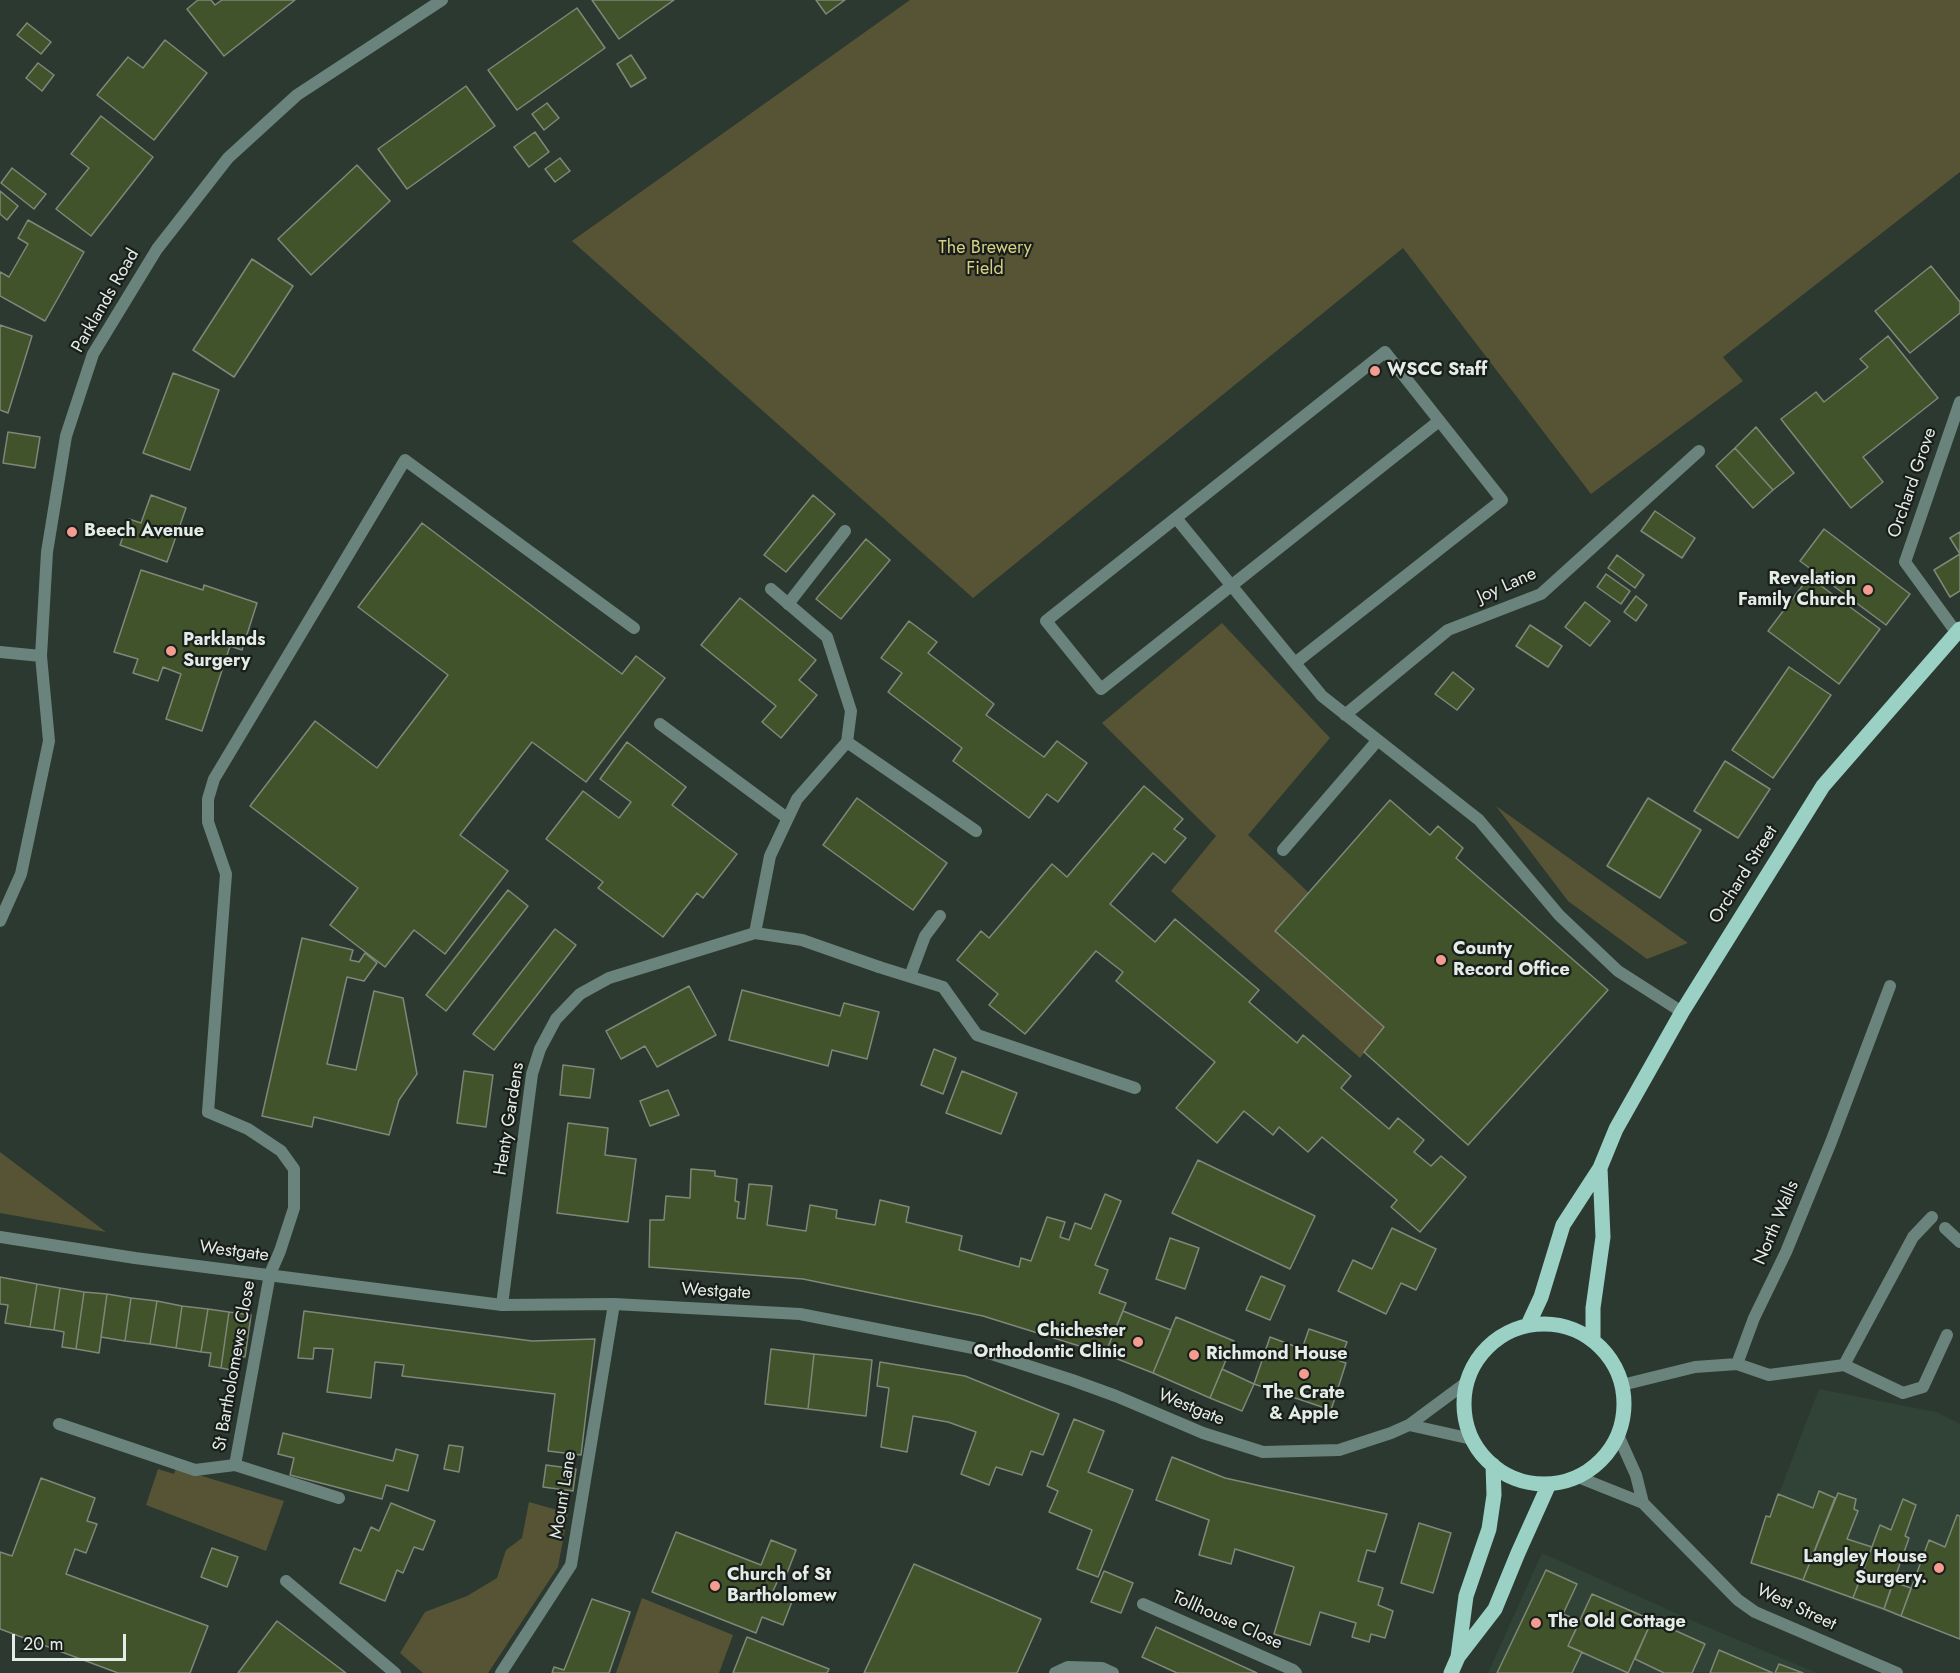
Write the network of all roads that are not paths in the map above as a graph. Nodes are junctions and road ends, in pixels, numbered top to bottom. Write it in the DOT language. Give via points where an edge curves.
graph roads {
  1 [pos="442,0"];
  2 [pos="1960,402"];
  3 [pos="1439,421"];
  4 [pos="1699,451"];
  5 [pos="1176,518"];
  6 [pos="845,531"];
  7 [pos="1232,586"];
  8 [pos="771,589"];
  9 [pos="788,604"];
  10 [pos="634,628"];
  11 [pos="1958,631"];
  12 [pos="0,651"];
  13 [pos="41,656"];
  14 [pos="1296,663"];
  15 [pos="1345,715"];
  16 [pos="660,724"];
  17 [pos="1377,741"];
  18 [pos="847,742"];
  19 [pos="787,818"];
  20 [pos="976,831"];
  21 [pos="1283,850"];
  22 [pos="940,916"];
  23 [pos="0,921"];
  24 [pos="755,933"];
  25 [pos="910,976"];
  26 [pos="1890,986"];
  27 [pos="1682,1012"];
  28 [pos="1135,1088"];
  29 [pos="1600,1168"];
  30 [pos="1932,1217"];
  31 [pos="1945,1227"];
  32 [pos="0,1237"];
  33 [pos="1960,1242"];
  34 [pos="270,1274"];
  35 [pos="614,1304"];
  36 [pos="502,1305"];
  37 [pos="1528,1325"];
  38 [pos="1947,1335"];
  39 [pos="1593,1340"];
  40 [pos="1737,1364"];
  41 [pos="1844,1365"];
  42 [pos="1467,1382"];
  43 [pos="1622,1385"];
  44 [pos="59,1424"];
  45 [pos="1409,1425"];
  46 [pos="1618,1436"];
  47 [pos="1472,1439"];
  48 [pos="235,1465"];
  49 [pos="1493,1465"];
  50 [pos="1578,1477"];
  51 [pos="1549,1484"];
  52 [pos="339,1498"];
  53 [pos="1643,1503"];
  54 [pos="286,1581"];
  55 [pos="1143,1604"];
  56 [pos="1458,1657"];
  57 [pos="395,1673"];
  58 [pos="501,1673"];
  59 [pos="1055,1673"];
  60 [pos="1113,1673"];
  61 [pos="1296,1673"];
  62 [pos="1451,1673"];
  63 [pos="1897,1673"];
  1 -- 13 [label="street, Parklands Road" via="297,95 228,158 158,249 93,354 66,436 46,552"];
  2 -- 11 [label="street, Orchard Grove" via="1905,562"];
  3 -- 5 [label="street" via="1385,352"];
  3 -- 7 [label="street"];
  3 -- 14 [label="street" via="1502,500"];
  4 -- 15 [label="street, Joy Lane" via="1541,594 1448,630"];
  5 -- 7 [label="street"];
  5 -- 7 [label="street" via="1046,621 1101,689"];
  6 -- 9 [label="street"];
  7 -- 14 [label="street"];
  8 -- 9 [label="street"];
  9 -- 18 [label="street" via="827,637 852,711"];
  10 -- 34 [label="street, St Bartholomews Close" via="405,460 214,779 208,799 208,822 226,874 208,1112 248,1129 281,1151 294,1169 294,1208"];
  11 -- 27 [label="main road, Orchard Street" via="1823,786"];
  12 -- 13 [label="street"];
  13 -- 23 [label="street, Parklands Road" via="49,741 21,874"];
  14 -- 15 [label="street" via="1322,696"];
  15 -- 17 [label="street"];
  16 -- 19 [label="street"];
  17 -- 21 [label="street"];
  17 -- 27 [label="street" via="1479,820 1559,915 1618,971"];
  18 -- 19 [label="street" via="797,799"];
  18 -- 20 [label="street"];
  19 -- 24 [label="street" via="770,856"];
  22 -- 25 [label="street" via="925,936"];
  24 -- 25 [label="street, Henty Gardens" via="802,940"];
  24 -- 36 [label="street, Henty Gardens" via="609,978 580,994 556,1019 532,1074"];
  25 -- 28 [label="street, Henty Gardens" via="943,987 977,1035"];
  26 -- 40 [label="street, North Walls" via="1834,1134"];
  27 -- 29 [label="main road, Orchard Street" via="1616,1129"];
  29 -- 37 [label="main road, Orchard Street" via="1563,1225 1541,1297"];
  29 -- 39 [label="main road, Orchard Street" via="1603,1237 1593,1308"];
  30 -- 41 [label="street" via="1913,1237"];
  31 -- 33 [label="street"];
  32 -- 34 [label="street, Westgate"];
  34 -- 36 [label="street, Westgate"];
  34 -- 48 [label="street, St Bartholomews Close"];
  35 -- 36 [label="street, Westgate"];
  35 -- 45 [label="street, Westgate" via="800,1314 974,1348 1072,1380 1203,1433 1263,1452 1339,1450"];
  35 -- 58 [label="street, Mount Lane" via="571,1564"];
  37 -- 39 [label="main road" via="1551,1324 1573,1329"];
  37 -- 42 [label="main road" via="1489,1345"];
  38 -- 41 [label="street" via="1923,1387 1903,1393"];
  39 -- 43 [label="main road" via="1606,1352"];
  40 -- 41 [label="street" via="1769,1375"];
  40 -- 43 [label="street" via="1695,1367"];
  42 -- 45 [label="street, Westgate"];
  42 -- 47 [label="main road" via="1464,1410"];
  43 -- 46 [label="main road" via="1624,1411"];
  44 -- 48 [label="street" via="195,1470"];
  45 -- 47 [label="street"];
  46 -- 50 [label="main road" via="1595,1466"];
  46 -- 53 [label="street, West Street" via="1636,1475"];
  47 -- 49 [label="main road"];
  48 -- 52 [label="street"];
  49 -- 51 [label="main road" via="1510,1476"];
  49 -- 56 [label="main road" via="1489,1529 1466,1596"];
  50 -- 51 [label="main road"];
  50 -- 53 [label="street, West Street"];
  51 -- 56 [label="main road" via="1495,1609"];
  53 -- 63 [label="street, West Street" via="1738,1600 1755,1612"];
  54 -- 57 [label="street"];
  55 -- 61 [label="street, Tollhouse Close"];
  56 -- 62 [label="main road"];
  59 -- 60 [label="street" via="1068,1667 1102,1668"];
}
